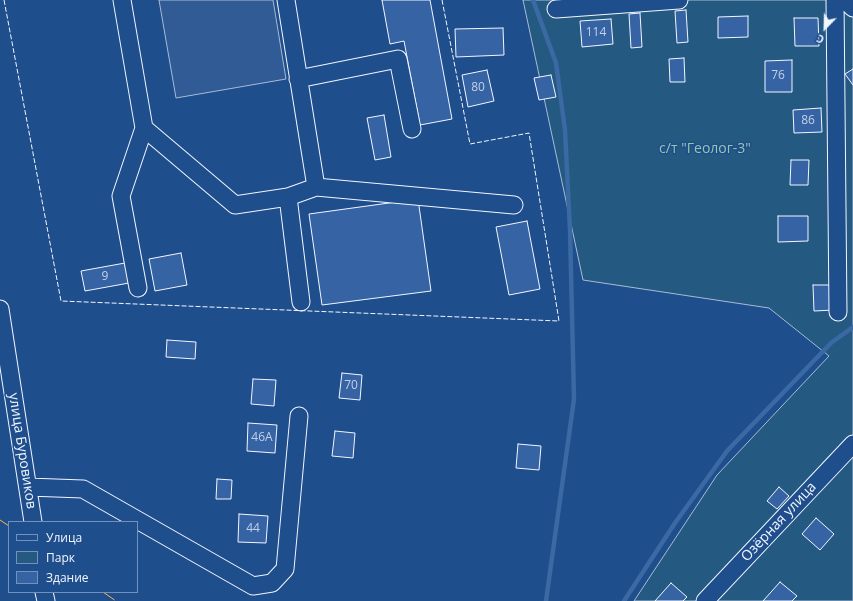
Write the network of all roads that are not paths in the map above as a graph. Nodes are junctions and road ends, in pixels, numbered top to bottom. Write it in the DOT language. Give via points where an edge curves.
graph roads {
  1 [pos="122,0"];
  2 [pos="286,0"];
  3 [pos="679,0"];
  4 [pos="835,0"];
  5 [pos="845,0"];
  6 [pos="853,8"];
  7 [pos="556,9"];
  8 [pos="298,79"];
  9 [pos="144,128"];
  10 [pos="412,129"];
  11 [pos="316,187"];
  12 [pos="288,197"];
  13 [pos="514,205"];
  14 [pos="138,288"];
  15 [pos="301,302"];
  16 [pos="0,309"];
  17 [pos="838,312"];
  18 [pos="299,416"];
  19 [pos="853,444"];
  20 [pos="28,488"];
  21 [pos="34,521"];
  22 [pos="705,601"];
  1 -- 9 [label="street"];
  2 -- 8 [label="street"];
  3 -- 7 [label="street"];
  4 -- 17 [label="street"];
  5 -- 6 [label="street"];
  8 -- 10 [label="street" via="398,59"];
  8 -- 11 [label="street"];
  9 -- 12 [label="street" via="235,205"];
  9 -- 14 [label="street" via="122,196"];
  11 -- 12 [label="street"];
  11 -- 13 [label="street"];
  12 -- 15 [label="street"];
  16 -- 20 [label="street, улица Буровиков"];
  18 -- 20 [label="street" via="285,569 272,583 253,586 83,489"];
  19 -- 22 [label="street, Озёрная улица"];
  20 -- 21 [label="street, улица Буровиков"];
}
